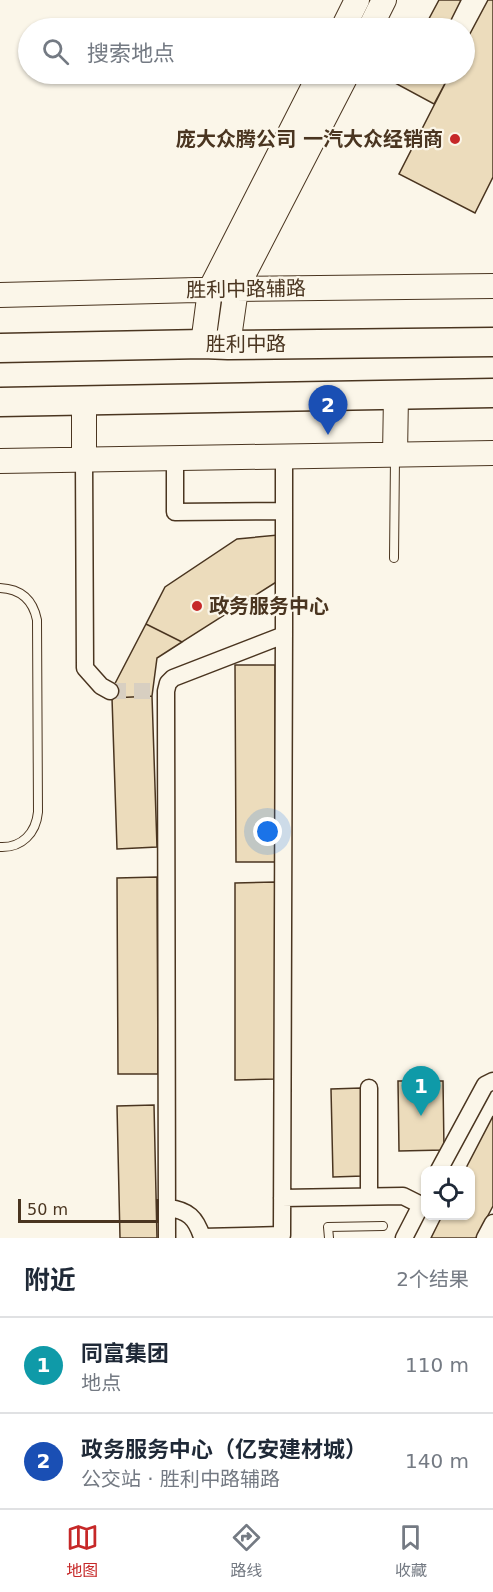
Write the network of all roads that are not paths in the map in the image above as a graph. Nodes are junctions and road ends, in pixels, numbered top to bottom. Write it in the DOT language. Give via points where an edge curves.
graph roads {
  1 [pos="357,0"];
  2 [pos="384,0"];
  3 [pos="348,18"];
  4 [pos="375,18"];
  5 [pos="315,84"];
  6 [pos="341,84"];
  7 [pos="493,286"];
  8 [pos="236,289"];
  9 [pos="210,290"];
  10 [pos="0,295"];
  11 [pos="493,342"];
  12 [pos="215,344"];
  13 [pos="0,348"];
  14 [pos="493,393"];
  15 [pos="396,395"];
  16 [pos="84,401"];
  17 [pos="0,402"];
  18 [pos="493,453"];
  19 [pos="395,455"];
  20 [pos="284,456"];
  21 [pos="175,458"];
  22 [pos="84,460"];
  23 [pos="0,461"];
  24 [pos="284,512"];
  25 [pos="394,558"];
  26 [pos="0,588"];
  27 [pos="284,635"];
  28 [pos="110,691"];
  29 [pos="0,847"];
  30 [pos="493,1081"];
  31 [pos="369,1088"];
  32 [pos="442,1166"];
  33 [pos="369,1196"];
  34 [pos="282,1198"];
  35 [pos="421,1200"];
  36 [pos="421,1207"];
  37 [pos="168,1208"];
  38 [pos="493,1223"];
  39 [pos="383,1226"];
  40 [pos="167,1238"];
  41 [pos="329,1238"];
  42 [pos="404,1238"];
  43 [pos="485,1238"];
  1 -- 3 [label="main road"];
  2 -- 4 [label="main road"];
  5 -- 9 [label="main road"];
  6 -- 8 [label="main road"];
  7 -- 8 [label="main road, 胜利中路辅路"];
  8 -- 9 [label="main road, 胜利中路辅路"];
  8 -- 12 [label="main road"];
  9 -- 10 [label="main road, 胜利中路辅路"];
  9 -- 12 [label="main road"];
  11 -- 12 [label="highway, 胜利中路"];
  12 -- 13 [label="highway, 胜利中路"];
  14 -- 15 [label="highway"];
  15 -- 16 [label="highway"];
  15 -- 19 [label="main road"];
  16 -- 17 [label="highway"];
  16 -- 22 [label="main road"];
  18 -- 19 [label="main road"];
  19 -- 20 [label="main road"];
  19 -- 25 [label="lane"];
  20 -- 21 [label="main road"];
  20 -- 24 [label="street"];
  21 -- 22 [label="main road"];
  21 -- 24 [label="street" via="175,512"];
  22 -- 23 [label="main road"];
  22 -- 28 [label="street" via="85,668"];
  24 -- 27 [label="street"];
  26 -- 29 [label="lane" via="22,594 37,620 38,812 28,837 13,846"];
  27 -- 34 [label="street"];
  27 -- 37 [label="street" via="173,678 159,691"];
  30 -- 32 [label="street" via="484,1084"];
  31 -- 33 [label="street"];
  33 -- 34 [label="street"];
  33 -- 35 [label="street"];
  34 -- 37 [label="street" via="282,1235 202,1237 192,1216"];
  36 -- 42 [label="street"];
  37 -- 40 [label="street"];
  38 -- 43 [label="street"];
  39 -- 41 [label="lane" via="328,1227"];
}
